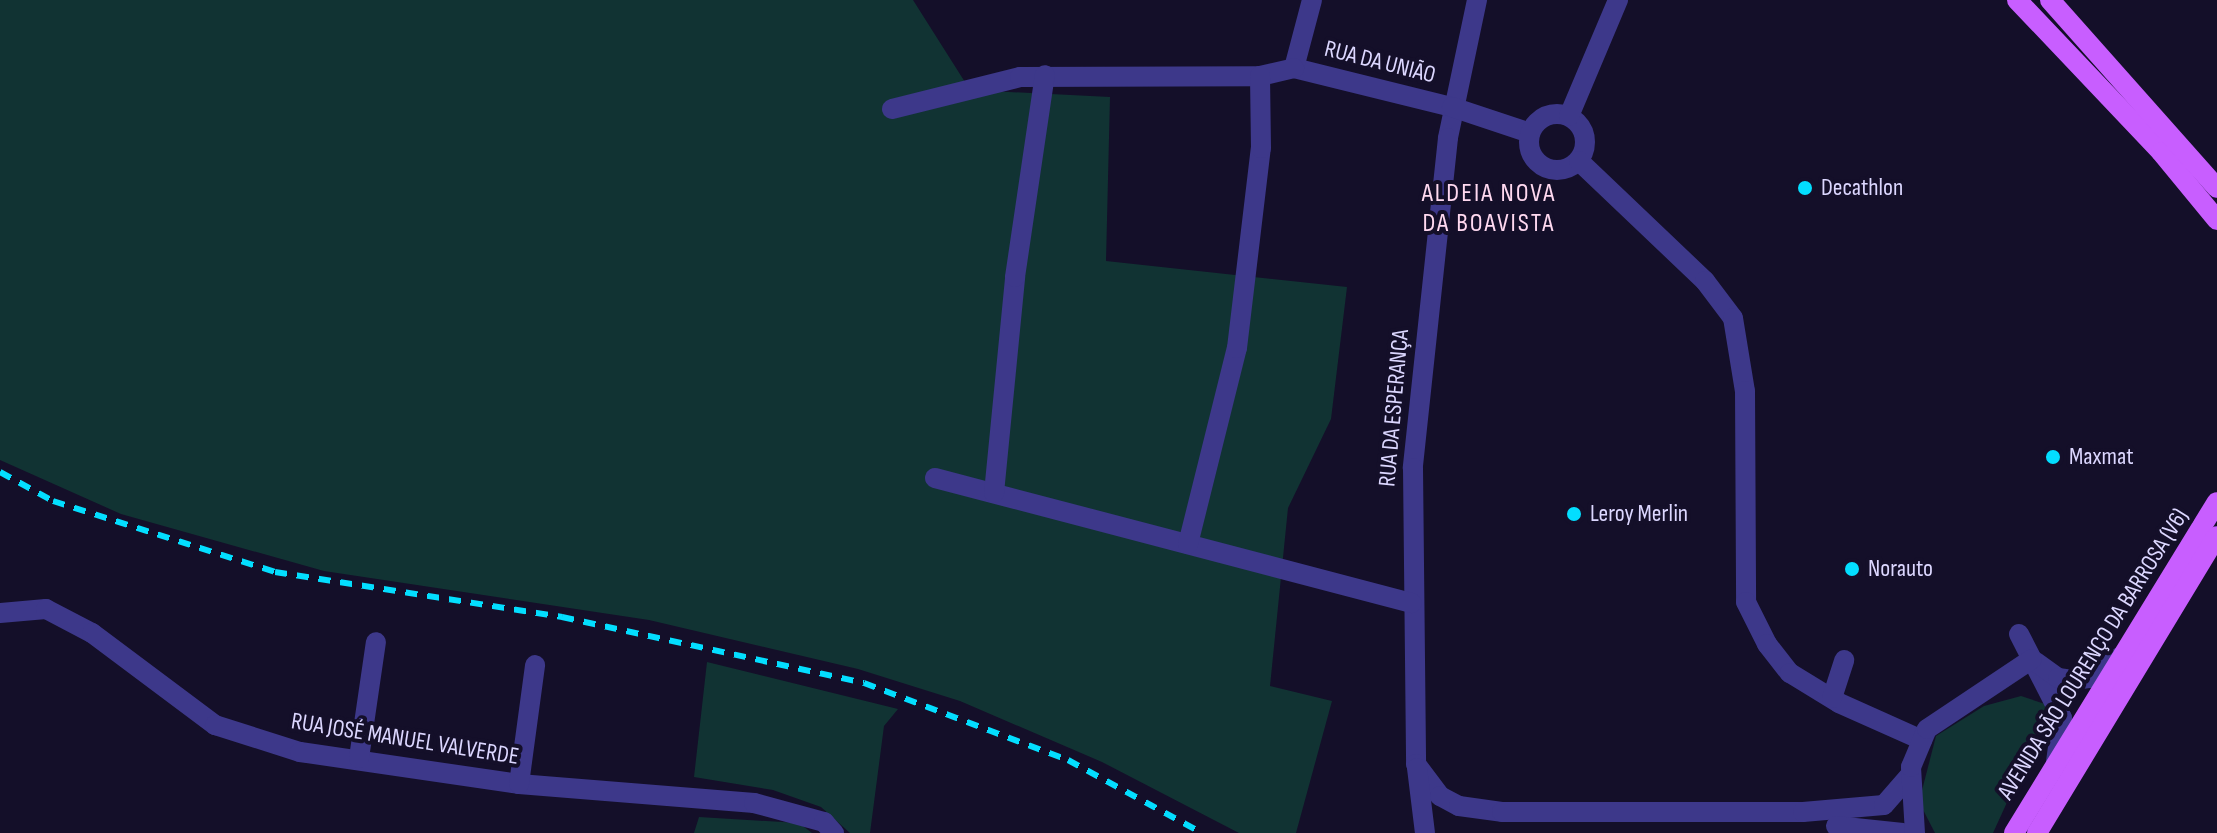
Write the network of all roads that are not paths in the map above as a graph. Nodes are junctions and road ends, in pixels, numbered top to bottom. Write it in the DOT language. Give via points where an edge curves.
graph roads {
  1 [pos="1312,0"];
  2 [pos="1477,0"];
  3 [pos="1618,0"];
  4 [pos="2017,0"];
  5 [pos="2050,0"];
  6 [pos="1294,68"];
  7 [pos="1045,75"];
  8 [pos="1260,76"];
  9 [pos="1452,107"];
  10 [pos="892,109"];
  11 [pos="1569,116"];
  12 [pos="1530,133"];
  13 [pos="1579,161"];
  14 [pos="2217,188"];
  15 [pos="2217,220"];
  16 [pos="935,478"];
  17 [pos="994,493"];
  18 [pos="2217,502"];
  19 [pos="2217,536"];
  20 [pos="1188,544"];
  21 [pos="1412,603"];
  22 [pos="0,613"];
  23 [pos="2019,634"];
  24 [pos="376,642"];
  25 [pos="2120,657"];
  26 [pos="2032,659"];
  27 [pos="1844,660"];
  28 [pos="535,665"];
  29 [pos="1832,698"];
  30 [pos="1922,740"];
  31 [pos="359,758"];
  32 [pos="2056,762"];
  33 [pos="1416,764"];
  34 [pos="1911,774"];
  35 [pos="519,784"];
  36 [pos="1459,806"];
  37 [pos="1836,826"];
  38 [pos="834,833"];
  39 [pos="1428,833"];
  40 [pos="1903,833"];
  41 [pos="1915,833"];
  42 [pos="2014,833"];
  43 [pos="2037,833"];
  1 -- 6 [label="street"];
  2 -- 9 [label="street, RUA DA ESPERANÇA"];
  3 -- 11 [label="street"];
  4 -- 15 [label="main road" via="2141,129"];
  5 -- 14 [label="main road"];
  6 -- 8 [label="street"];
  6 -- 9 [label="street, RUA DA UNIÃO"];
  7 -- 8 [label="street"];
  7 -- 10 [label="street" via="991,81"];
  7 -- 17 [label="street" via="1015,277"];
  8 -- 20 [label="street" via="1261,148 1237,348"];
  9 -- 12 [label="street, RUA DA UNIÃO"];
  9 -- 21 [label="street, RUA DA ESPERANÇA" via="1413,468"];
  11 -- 12 [label="street" via="1550,114"];
  11 -- 13 [label="street" via="1585,136"];
  12 -- 13 [label="street" via="1530,153 1543,167 1562,170"];
  13 -- 29 [label="street" via="1705,281 1733,318 1745,391 1746,602 1767,644 1790,673"];
  16 -- 17 [label="street"];
  17 -- 20 [label="street"];
  18 -- 25 [label="main road, AVENIDA SÃO LOURENÇO DA BARROSA (V6)"];
  19 -- 43 [label="main road, AVENIDA SÃO LOURENÇO DA BARROSA (V6)"];
  20 -- 21 [label="street"];
  21 -- 33 [label="street, RUA DA ESPERANÇA"];
  22 -- 31 [label="street, RUA JOSÉ MANUEL VALVERDE" via="46,609 92,633 215,725 300,752"];
  23 -- 26 [label="street"];
  24 -- 31 [label="street"];
  25 -- 26 [label="street" via="2090,678 2075,680 2058,678"];
  25 -- 32 [label="main road, AVENIDA SÃO LOURENÇO DA BARROSA (V6)"];
  26 -- 30 [label="street" via="1927,729"];
  26 -- 32 [label="street" via="2062,718"];
  27 -- 29 [label="street"];
  28 -- 35 [label="street"];
  29 -- 30 [label="street"];
  30 -- 34 [label="street"];
  31 -- 35 [label="street, RUA JOSÉ MANUEL VALVERDE"];
  32 -- 42 [label="main road, AVENIDA SÃO LOURENÇO DA BARROSA (V6)"];
  33 -- 36 [label="street" via="1440,796"];
  33 -- 39 [label="street, RUA DA ESPERANÇA"];
  34 -- 36 [label="street" via="1884,805 1803,812 1502,812"];
  34 -- 41 [label="street"];
  35 -- 38 [label="street, RUA JOSÉ MANUEL VALVERDE" via="754,803 813,818"];
  36 -- 39 [label="street" via="1435,820"];
  37 -- 40 [label="street"];
}
